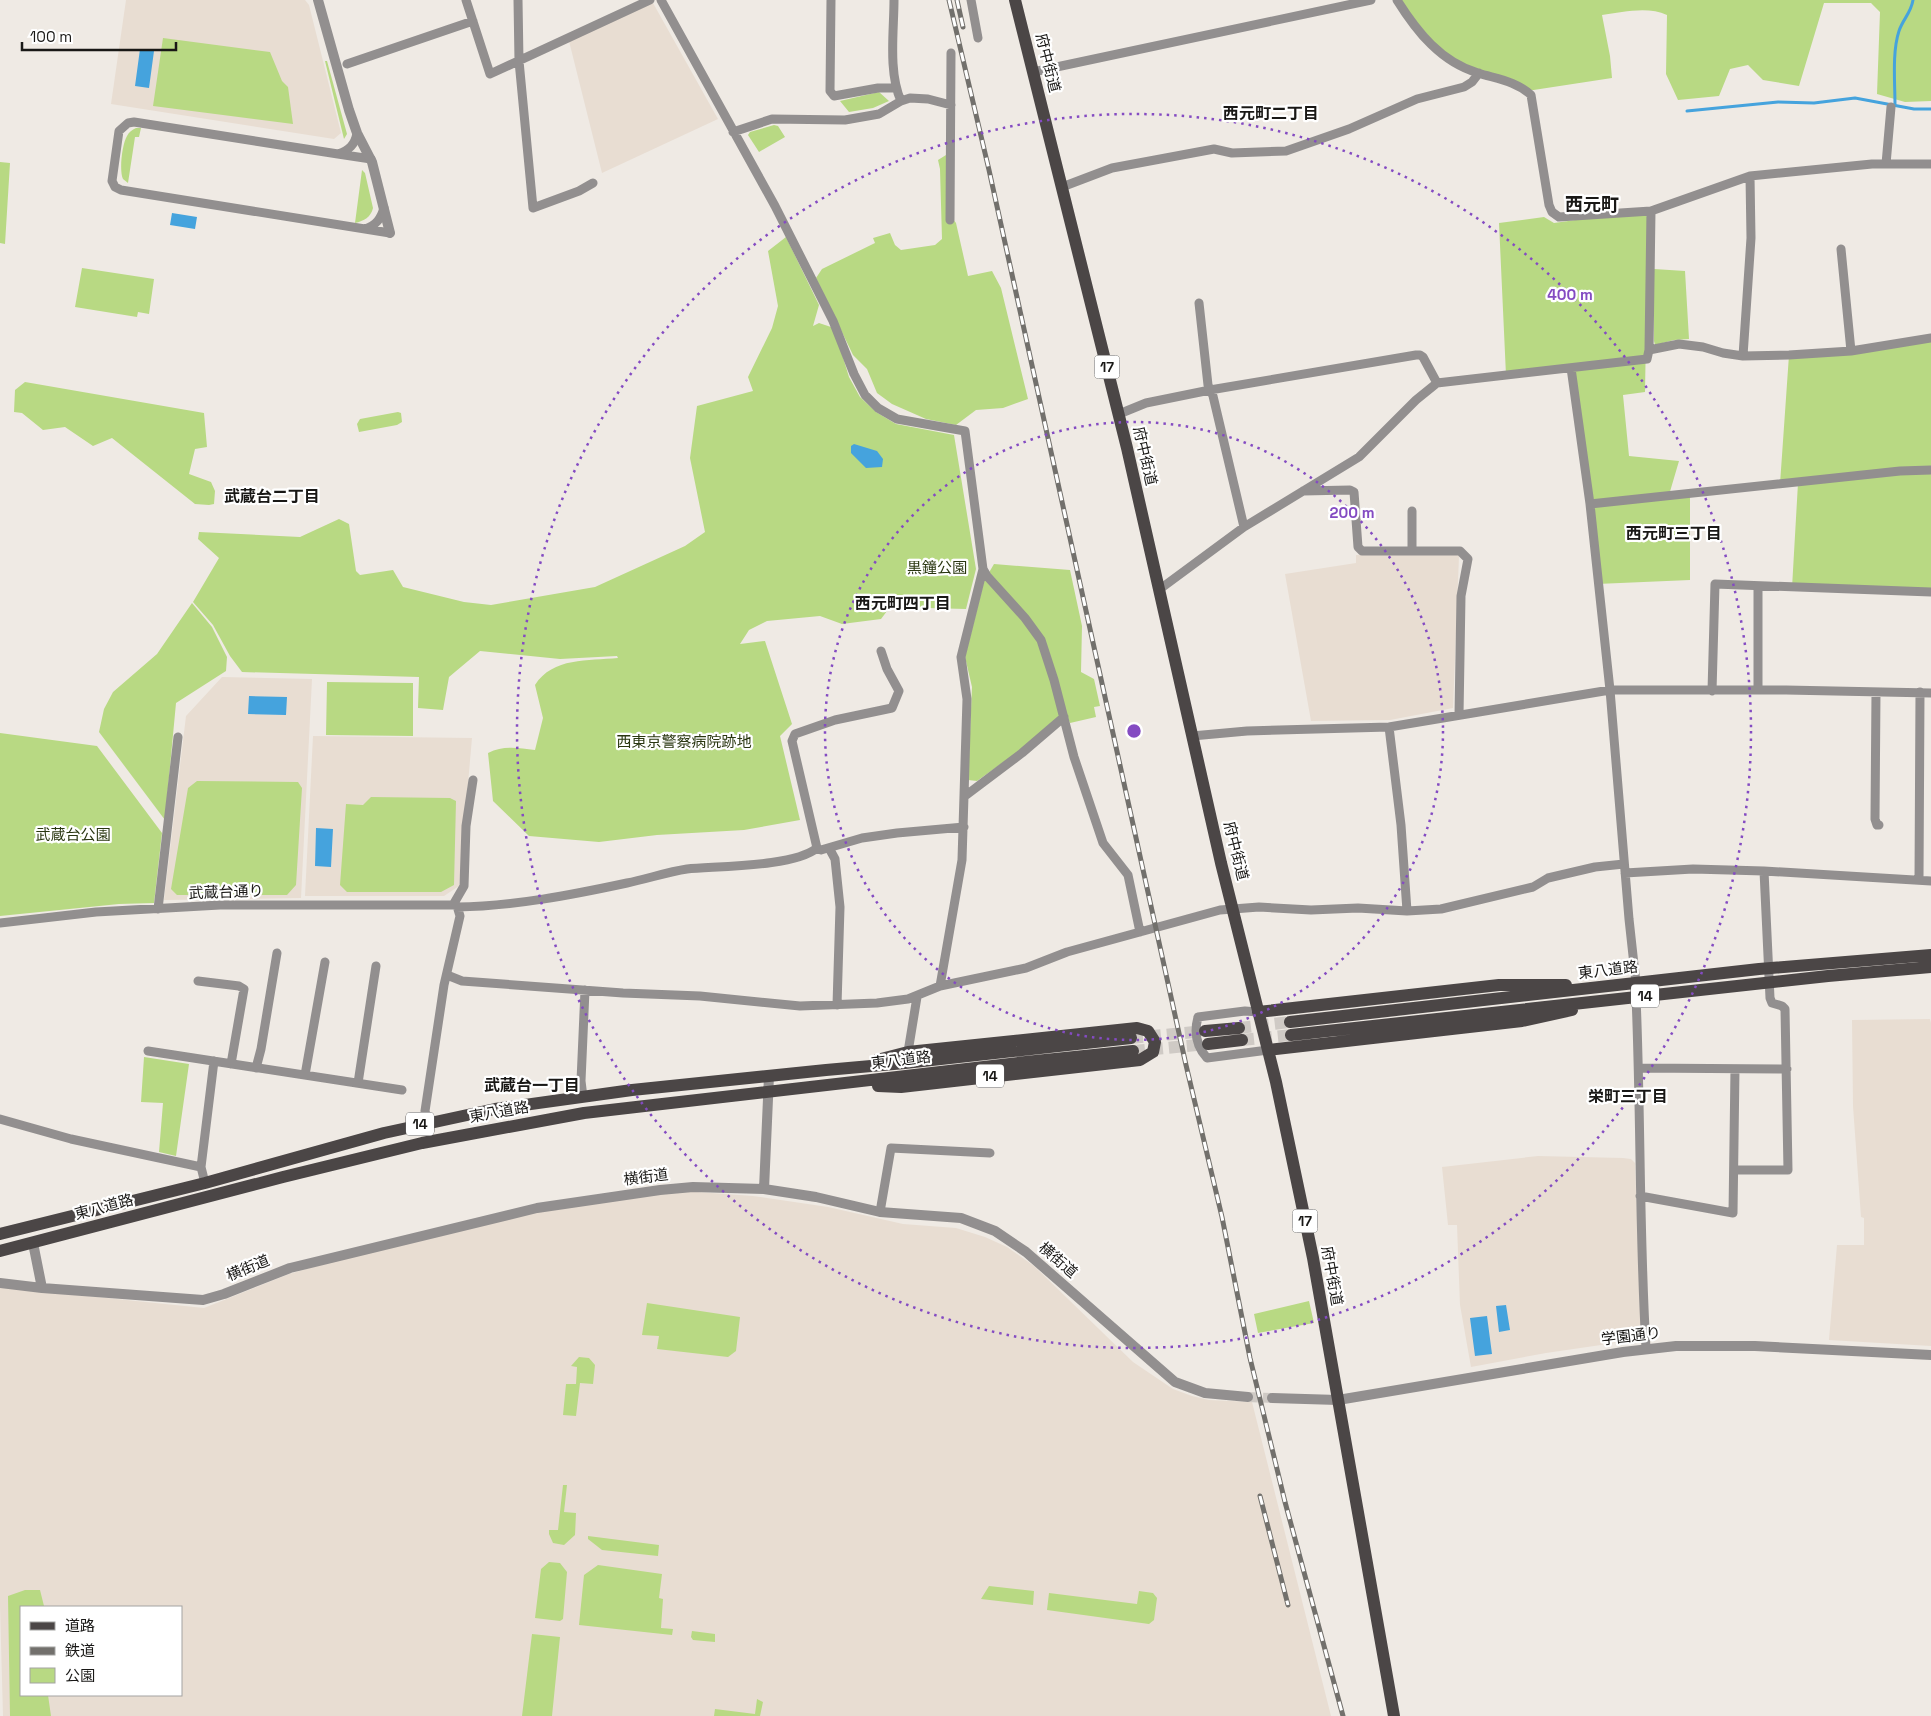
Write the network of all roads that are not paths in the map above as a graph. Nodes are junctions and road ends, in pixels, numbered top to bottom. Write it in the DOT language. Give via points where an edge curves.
graph roads {
  1 [pos="318,0"];
  2 [pos="466,0"];
  3 [pos="518,0"];
  4 [pos="650,0"];
  5 [pos="831,0"];
  6 [pos="894,0"];
  7 [pos="971,0"];
  8 [pos="1015,0"];
  9 [pos="1371,0"];
  10 [pos="1397,0"];
  11 [pos="665,2"];
  12 [pos="473,21"];
  13 [pos="978,38"];
  14 [pos="951,53"];
  15 [pos="519,61"];
  16 [pos="347,64"];
  17 [pos="1033,72"];
  18 [pos="1479,73"];
  19 [pos="895,88"];
  20 [pos="901,101"];
  21 [pos="951,105"];
  22 [pos="1891,107"];
  23 [pos="734,132"];
  24 [pos="358,133"];
  25 [pos="338,154"];
  26 [pos="371,159"];
  27 [pos="1886,164"];
  28 [pos="1931,164"];
  29 [pos="1750,176"];
  30 [pos="593,183"];
  31 [pos="1062,187"];
  32 [pos="384,208"];
  33 [pos="1651,211"];
  34 [pos="950,220"];
  35 [pos="365,229"];
  36 [pos="390,233"];
  37 [pos="1842,249"];
  38 [pos="1199,303"];
  39 [pos="1931,338"];
  40 [pos="1649,350"];
  41 [pos="1851,351"];
  42 [pos="1743,356"];
  43 [pos="1571,368"];
  44 [pos="1437,383"];
  45 [pos="1210,390"];
  46 [pos="1119,414"];
  47 [pos="1931,470"];
  48 [pos="1302,491"];
  49 [pos="1590,504"];
  50 [pos="1412,511"];
  51 [pos="1244,527"];
  52 [pos="1412,551"];
  53 [pos="983,568"];
  54 [pos="1758,586"];
  55 [pos="1160,589"];
  56 [pos="1931,592"];
  57 [pos="881,651"];
  58 [pos="1610,690"];
  59 [pos="1758,690"];
  60 [pos="1712,691"];
  61 [pos="1876,692"];
  62 [pos="1920,692"];
  63 [pos="1931,693"];
  64 [pos="1459,715"];
  65 [pos="1064,717"];
  66 [pos="1389,727"];
  67 [pos="1192,736"];
  68 [pos="178,738"];
  69 [pos="474,780"];
  70 [pos="965,796"];
  71 [pos="1879,825"];
  72 [pos="964,827"];
  73 [pos="817,848"];
  74 [pos="828,848"];
  75 [pos="1625,869"];
  76 [pos="1764,871"];
  77 [pos="1918,880"];
  78 [pos="1931,881"];
  79 [pos="455,906"];
  80 [pos="1234,908"];
  81 [pos="158,909"];
  82 [pos="1407,911"];
  83 [pos="0,923"];
  84 [pos="1140,932"];
  85 [pos="277,953"];
  86 [pos="1931,954"];
  87 [pos="325,962"];
  88 [pos="376,966"];
  89 [pos="1931,967"];
  90 [pos="1768,968"];
  91 [pos="447,975"];
  92 [pos="1668,979"];
  93 [pos="198,981"];
  94 [pos="1636,983"];
  95 [pos="1769,983"];
  96 [pos="940,986"];
  97 [pos="1733,987"];
  98 [pos="585,990"];
  99 [pos="1610,994"];
  100 [pos="917,997"];
  101 [pos="1636,997"];
  102 [pos="837,1005"];
  103 [pos="1258,1012"];
  104 [pos="1291,1028"];
  105 [pos="1241,1034"];
  106 [pos="1207,1037"];
  107 [pos="1132,1038"];
  108 [pos="1268,1050"];
  109 [pos="148,1052"];
  110 [pos="908,1052"];
  111 [pos="1133,1052"];
  112 [pos="214,1061"];
  113 [pos="231,1064"];
  114 [pos="256,1068"];
  115 [pos="850,1068"];
  116 [pos="1639,1068"];
  117 [pos="1735,1069"];
  118 [pos="1787,1069"];
  119 [pos="305,1075"];
  120 [pos="769,1076"];
  121 [pos="358,1083"];
  122 [pos="840,1084"];
  123 [pos="402,1090"];
  124 [pos="768,1092"];
  125 [pos="582,1097"];
  126 [pos="454,1117"];
  127 [pos="0,1119"];
  128 [pos="551,1119"];
  129 [pos="428,1122"];
  130 [pos="396,1149"];
  131 [pos="990,1153"];
  132 [pos="304,1154"];
  133 [pos="201,1167"];
  134 [pos="1735,1170"];
  135 [pos="205,1183"];
  136 [pos="764,1189"];
  137 [pos="1640,1196"];
  138 [pos="880,1212"];
  139 [pos="0,1234"];
  140 [pos="33,1243"];
  141 [pos="0,1251"];
  142 [pos="0,1283"];
  143 [pos="42,1288"];
  144 [pos="1646,1348"];
  145 [pos="1931,1355"];
  146 [pos="1248,1397"];
  147 [pos="1272,1398"];
  148 [pos="1338,1400"];
  149 [pos="1394,1716"];
  1 -- 24 [label="street"];
  2 -- 12 [label="street"];
  3 -- 15 [label="street"];
  4 -- 15 [label="street"];
  5 -- 19 [label="street" via="830,91 834,96"];
  6 -- 19 [label="street"];
  7 -- 13 [label="street"];
  8 -- 17 [label="main road, 府中街道 / 17"];
  9 -- 17 [label="street"];
  10 -- 18 [label="street" via="1413,26 1432,45 1463,67"];
  11 -- 23 [label="street"];
  12 -- 15 [label="street" via="490,74"];
  12 -- 16 [label="street"];
  14 -- 21 [label="street"];
  15 -- 30 [label="street" via="533,208"];
  17 -- 31 [label="main road, 府中街道 / 17"];
  18 -- 31 [label="street" via="1464,87 1417,99 1349,129 1286,151 1232,153 1214,149 1112,168"];
  18 -- 33 [label="street" via="1511,82 1531,95 1552,212 1559,217"];
  19 -- 20 [label="street"];
  20 -- 21 [label="street" via="928,99"];
  20 -- 23 [label="street" via="879,114 845,120 772,119"];
  21 -- 34 [label="street"];
  22 -- 27 [label="street"];
  23 -- 53 [label="street" via="833,321 865,395 878,408 897,419 965,431"];
  24 -- 25 [label="street" via="352,146"];
  24 -- 26 [label="street"];
  25 -- 26 [label="street"];
  25 -- 35 [label="street" via="134,122 119,131 112,181 121,190"];
  26 -- 32 [label="street"];
  27 -- 28 [label="street"];
  27 -- 29 [label="street"];
  29 -- 33 [label="street"];
  29 -- 42 [label="street" via="1750,272"];
  31 -- 46 [label="main road, 府中街道 / 17"];
  32 -- 35 [label="street" via="376,223"];
  32 -- 36 [label="street"];
  33 -- 40 [label="street"];
  35 -- 36 [label="street"];
  37 -- 41 [label="street"];
  38 -- 45 [label="street"];
  39 -- 41 [label="street"];
  40 -- 42 [label="street" via="1680,344"];
  40 -- 43 [label="street" via="1647,358"];
  41 -- 42 [label="street"];
  43 -- 44 [label="street"];
  43 -- 49 [label="street"];
  44 -- 45 [label="street" via="1423,357 1416,355"];
  44 -- 48 [label="street" via="1359,457"];
  45 -- 46 [label="street" via="1146,404"];
  45 -- 51 [label="street"];
  46 -- 55 [label="main road, 府中街道 / 17"];
  47 -- 49 [label="street"];
  48 -- 51 [label="street"];
  48 -- 52 [label="street" via="1354,492 1358,546 1362,550"];
  49 -- 58 [label="street"];
  50 -- 52 [label="street"];
  51 -- 55 [label="street"];
  52 -- 64 [label="street" via="1460,551 1468,559 1461,596"];
  53 -- 65 [label="street" via="1041,640"];
  53 -- 70 [label="street" via="961,657 967,699"];
  54 -- 56 [label="street"];
  54 -- 59 [label="street"];
  54 -- 60 [label="street" via="1715,584"];
  55 -- 67 [label="main road, 府中街道 / 17"];
  57 -- 73 [label="street" via="886,669 899,691 892,708 835,720 794,734 792,741"];
  58 -- 60 [label="street"];
  58 -- 64 [label="street"];
  58 -- 75 [label="street"];
  59 -- 60 [label="street"];
  59 -- 61 [label="street"];
  61 -- 62 [label="street"];
  61 -- 71 [label="street" via="1875,819"];
  62 -- 63 [label="street"];
  62 -- 77 [label="street"];
  64 -- 66 [label="street"];
  65 -- 70 [label="street"];
  65 -- 84 [label="street" via="1103,843 1128,875"];
  66 -- 67 [label="street"];
  66 -- 82 [label="street"];
  67 -- 80 [label="main road, 府中街道 / 17"];
  68 -- 81 [label="street"];
  69 -- 79 [label="street" via="466,826 464,886"];
  70 -- 72 [label="street"];
  72 -- 74 [label="street" via="862,838"];
  72 -- 96 [label="street" via="962,860"];
  73 -- 74 [label="street"];
  73 -- 79 [label="street, 武蔵台通り" via="812,853 781,861 685,870 517,904"];
  74 -- 102 [label="street" via="835,859 840,906"];
  75 -- 76 [label="street"];
  75 -- 82 [label="street" via="1585,869 1548,878 1533,887 1441,909"];
  75 -- 94 [label="street"];
  76 -- 77 [label="street"];
  76 -- 90 [label="street"];
  77 -- 78 [label="street"];
  79 -- 81 [label="street, 武蔵台通り" via="220,905"];
  79 -- 91 [label="street" via="460,916"];
  80 -- 82 [label="street"];
  80 -- 84 [label="street"];
  80 -- 103 [label="main road, 府中街道 / 17"];
  81 -- 83 [label="street, 武蔵台通り"];
  84 -- 96 [label="street" via="1067,952 1026,968"];
  85 -- 114 [label="street"];
  86 -- 90 [label="main road, 東八道路 / 14"];
  87 -- 119 [label="street"];
  88 -- 121 [label="street"];
  89 -- 95 [label="main road, 東八道路 / 14"];
  90 -- 92 [label="main road, 東八道路 / 14"];
  90 -- 95 [label="street"];
  91 -- 98 [label="street" via="462,981"];
  91 -- 129 [label="street" via="425,1111"];
  92 -- 94 [label="main road, 東八道路 / 14"];
  92 -- 97 [label="main road" via="1736,978 1738,983"];
  93 -- 113 [label="street" via="244,989"];
  94 -- 99 [label="main road, 東八道路 / 14"];
  95 -- 97 [label="main road, 東八道路 / 14"];
  95 -- 118 [label="street" via="1772,1003 1785,1009"];
  96 -- 100 [label="street"];
  97 -- 101 [label="main road, 東八道路 / 14"];
  98 -- 102 [label="street" via="700,996 800,1006"];
  98 -- 125 [label="street"];
  99 -- 101 [label="main road, 東八道路 / 14"];
  99 -- 103 [label="main road, 14" via="1548,984 1500,986"];
  99 -- 104 [label="main road, 東八道路 / 14"];
  99 -- 108 [label="main road, 14" via="1550,1016 1522,1021"];
  100 -- 102 [label="street"];
  100 -- 110 [label="street"];
  101 -- 116 [label="street"];
  103 -- 108 [label="main road, 府中街道 / 17"];
  103 -- 108 [label="street" via="1198,1017 1195,1027 1199,1050 1207,1058"];
  105 -- 106 [label="main road"];
  107 -- 115 [label="main road, 東八道路 / 14"];
  108 -- 148 [label="main road, 府中街道 / 17" via="1313,1258"];
  109 -- 112 [label="street"];
  110 -- 115 [label="main road, 14"];
  110 -- 122 [label="main road, 14" via="1137,1028 1148,1031 1155,1042 1153,1052 1140,1060 901,1087"];
  111 -- 122 [label="main road, 東八道路 / 14"];
  112 -- 113 [label="street"];
  112 -- 133 [label="street"];
  113 -- 114 [label="street"];
  114 -- 119 [label="street"];
  115 -- 120 [label="main road, 東八道路 / 14"];
  116 -- 117 [label="street"];
  116 -- 137 [label="street"];
  117 -- 118 [label="street"];
  117 -- 134 [label="street"];
  118 -- 134 [label="street" via="1788,1170"];
  119 -- 121 [label="street"];
  120 -- 124 [label="street"];
  120 -- 125 [label="main road, 東八道路 / 14"];
  121 -- 123 [label="street"];
  122 -- 124 [label="main road, 東八道路 / 14"];
  124 -- 128 [label="main road, 東八道路 / 14"];
  124 -- 136 [label="street"];
  125 -- 126 [label="main road, 東八道路 / 14"];
  126 -- 128 [label="main road" via="448,1122 451,1128 499,1121"];
  126 -- 129 [label="main road, 東八道路 / 14"];
  127 -- 133 [label="street" via="71,1139"];
  128 -- 130 [label="main road, 東八道路 / 14"];
  129 -- 132 [label="main road, 東八道路 / 14"];
  130 -- 132 [label="main road" via="402,1143 401,1138"];
  130 -- 140 [label="main road, 東八道路 / 14"];
  131 -- 138 [label="street" via="891,1148"];
  132 -- 135 [label="main road, 東八道路 / 14"];
  133 -- 135 [label="street"];
  134 -- 137 [label="street" via="1734,1213"];
  135 -- 139 [label="main road, 東八道路 / 14"];
  136 -- 138 [label="street, 横街道"];
  136 -- 143 [label="street, 横街道" via="693,1187 537,1208 290,1268 203,1300"];
  137 -- 144 [label="street"];
  138 -- 146 [label="street, 横街道" via="961,1218 995,1230 1026,1252 1175,1382 1205,1393"];
  140 -- 141 [label="main road, 東八道路 / 14"];
  140 -- 143 [label="street"];
  142 -- 143 [label="street, 横街道"];
  144 -- 145 [label="street, 学園通り" via="1707,1345"];
  144 -- 148 [label="street, 学園通り"];
  147 -- 148 [label="street"];
  148 -- 149 [label="main road, 府中街道 / 17"];
}
